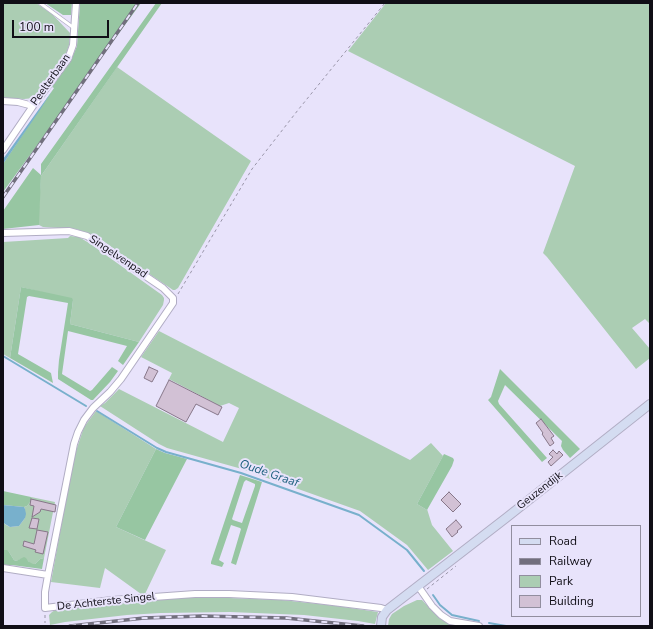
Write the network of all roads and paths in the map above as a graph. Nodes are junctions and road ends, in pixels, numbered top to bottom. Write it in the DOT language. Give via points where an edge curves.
graph roads {
  1 [pos="40,3"];
  2 [pos="76,3"];
  3 [pos="384,3"];
  4 [pos="75,28"];
  5 [pos="3,101"];
  6 [pos="33,106"];
  7 [pos="3,150"];
  8 [pos="3,233"];
  9 [pos="173,303"];
  10 [pos="650,404"];
  11 [pos="3,568"];
  12 [pos="48,575"];
  13 [pos="418,586"];
  14 [pos="45,608"];
  15 [pos="387,610"];
  16 [pos="45,623"];
  17 [pos="381,626"];
  18 [pos="479,626"];
  1 -- 4 [label="lane"];
  2 -- 4 [label="street, Peelterbaan"];
  3 -- 9 [label="path" via="252,169"];
  4 -- 6 [label="street, Peelterbaan" via="73,46 68,59"];
  5 -- 6 [label="street"];
  6 -- 7 [label="street, Peelterbaan"];
  8 -- 9 [label="street, Singelvenpad" via="69,231 87,236 163,288 173,298"];
  9 -- 12 [label="street, De Achterste Singel" via="121,378 93,408 78,432"];
  10 -- 13 [label="main road, Geuzendijk"];
  11 -- 12 [label="street"];
  12 -- 14 [label="street, De Achterste Singel"];
  13 -- 15 [label="main road, Geuzendijk"];
  13 -- 18 [label="street" via="432,606 450,621"];
  14 -- 15 [label="street, De Achterste Singel" via="112,600 229,594 292,597"];
  14 -- 16 [label="path"];
  15 -- 17 [label="main road" via="382,617"];
}
